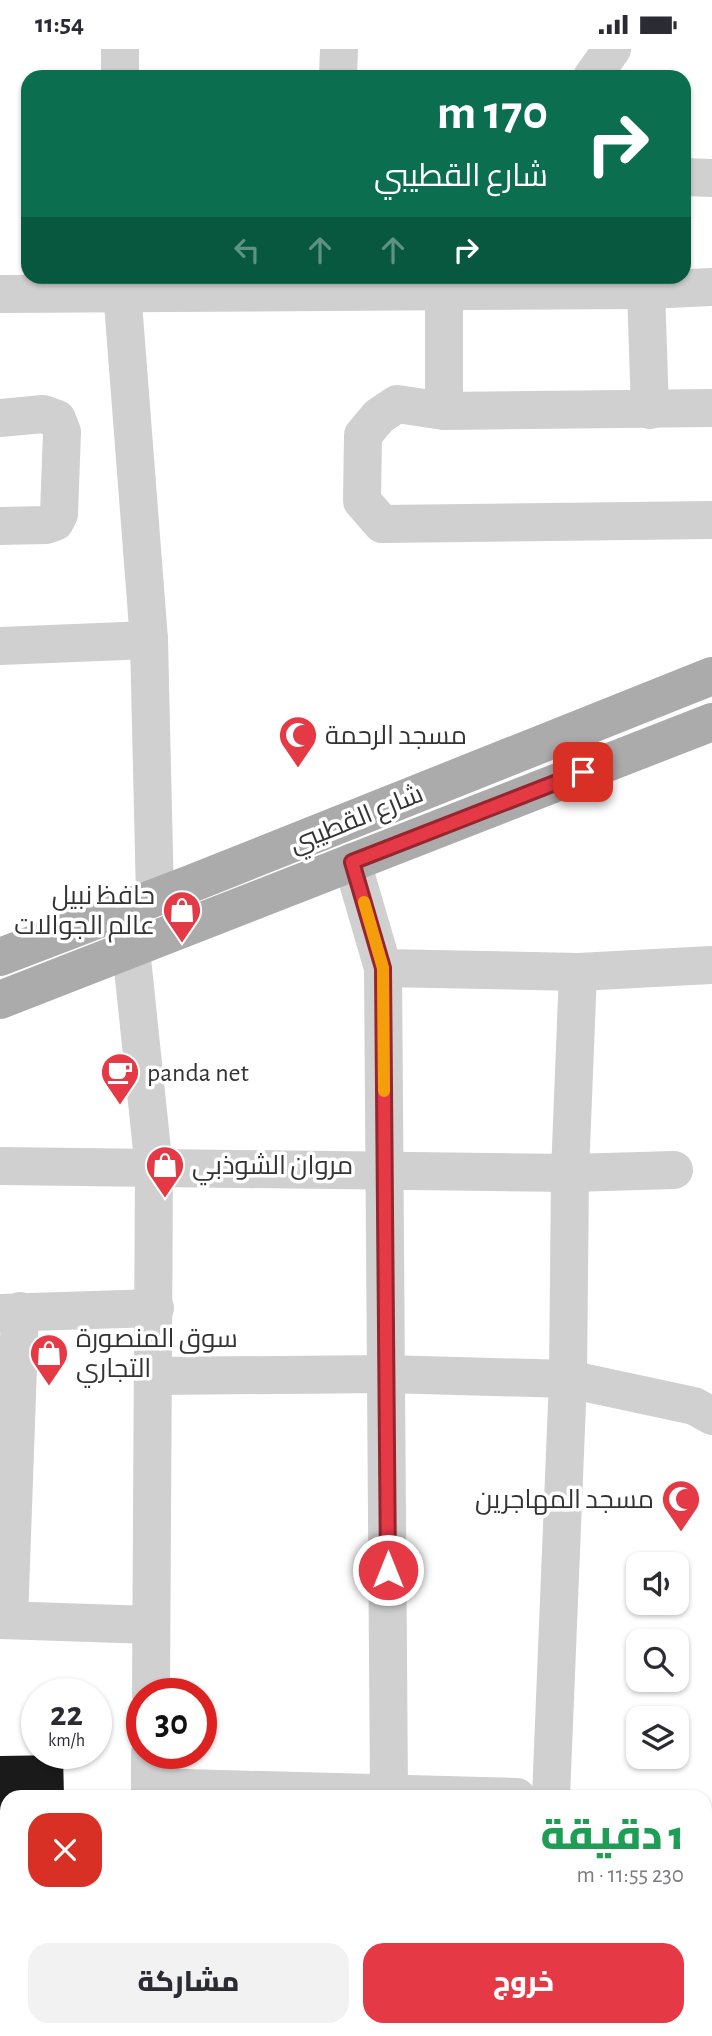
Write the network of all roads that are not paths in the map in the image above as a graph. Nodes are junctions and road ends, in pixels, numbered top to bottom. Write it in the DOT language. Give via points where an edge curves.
graph roads {
  1 [pos="120,49"];
  2 [pos="339,49"];
  3 [pos="612,49"];
  4 [pos="120,70"];
  5 [pos="338,70"];
  6 [pos="597,70"];
  7 [pos="691,177"];
  8 [pos="712,178"];
  9 [pos="121,284"];
  10 [pos="712,287"];
  11 [pos="646,290"];
  12 [pos="444,291"];
  13 [pos="0,294"];
  14 [pos="712,408"];
  15 [pos="650,410"];
  16 [pos="444,411"];
  17 [pos="0,418"];
  18 [pos="712,520"];
  19 [pos="0,526"];
  20 [pos="149,640"];
  21 [pos="0,646"];
  22 [pos="712,676"];
  23 [pos="712,722"];
  24 [pos="352,862"];
  25 [pos="155,897"];
  26 [pos="131,949"];
  27 [pos="0,957"];
  28 [pos="712,965"];
  29 [pos="383,968"];
  30 [pos="578,972"];
  31 [pos="0,1000"];
  32 [pos="0,1166"];
  33 [pos="154,1168"];
  34 [pos="385,1170"];
  35 [pos="674,1170"];
  36 [pos="570,1173"];
  37 [pos="155,1308"];
  38 [pos="10,1312"];
  39 [pos="386,1374"];
  40 [pos="153,1376"];
  41 [pos="568,1379"];
  42 [pos="712,1416"];
  43 [pos="5,1620"];
  44 [pos="151,1625"];
  45 [pos="151,1678"];
  46 [pos="150,1779"];
  47 [pos="325,1790"];
  48 [pos="389,1790"];
  49 [pos="551,1790"];
  1 -- 4 [label="street"];
  2 -- 5 [label="street"];
  3 -- 6 [label="street"];
  7 -- 8 [label="street"];
  9 -- 12 [label="street"];
  9 -- 13 [label="street"];
  9 -- 20 [label="street"];
  10 -- 11 [label="street"];
  11 -- 12 [label="street"];
  11 -- 15 [label="street"];
  12 -- 16 [label="street"];
  14 -- 15 [label="street"];
  15 -- 16 [label="street"];
  16 -- 18 [label="street" via="397,404 363,435 362,501 382,524"];
  17 -- 19 [label="street" via="43,414 57,419 62,432 55,522"];
  20 -- 21 [label="street"];
  20 -- 25 [label="street"];
  22 -- 25 [label="main road, شارع القطيبي"];
  23 -- 24 [label="main road, شارع القطيبي"];
  24 -- 26 [label="main road, شارع القطيبي"];
  24 -- 29 [label="street"];
  25 -- 27 [label="main road, شارع القطيبي"];
  26 -- 31 [label="main road, شارع القطيبي"];
  26 -- 33 [label="street"];
  28 -- 30 [label="street"];
  29 -- 30 [label="street"];
  29 -- 34 [label="street"];
  30 -- 36 [label="street"];
  32 -- 33 [label="street"];
  33 -- 34 [label="street"];
  33 -- 37 [label="street"];
  34 -- 36 [label="street"];
  34 -- 39 [label="street"];
  35 -- 36 [label="street"];
  36 -- 41 [label="street"];
  37 -- 38 [label="street"];
  37 -- 40 [label="street"];
  38 -- 43 [label="street"];
  39 -- 40 [label="street"];
  39 -- 41 [label="street"];
  39 -- 48 [label="street"];
  40 -- 44 [label="street"];
  41 -- 42 [label="street" via="694,1406"];
  41 -- 49 [label="street"];
  43 -- 44 [label="street"];
  44 -- 45 [label="street"];
  46 -- 47 [label="street"];
}
